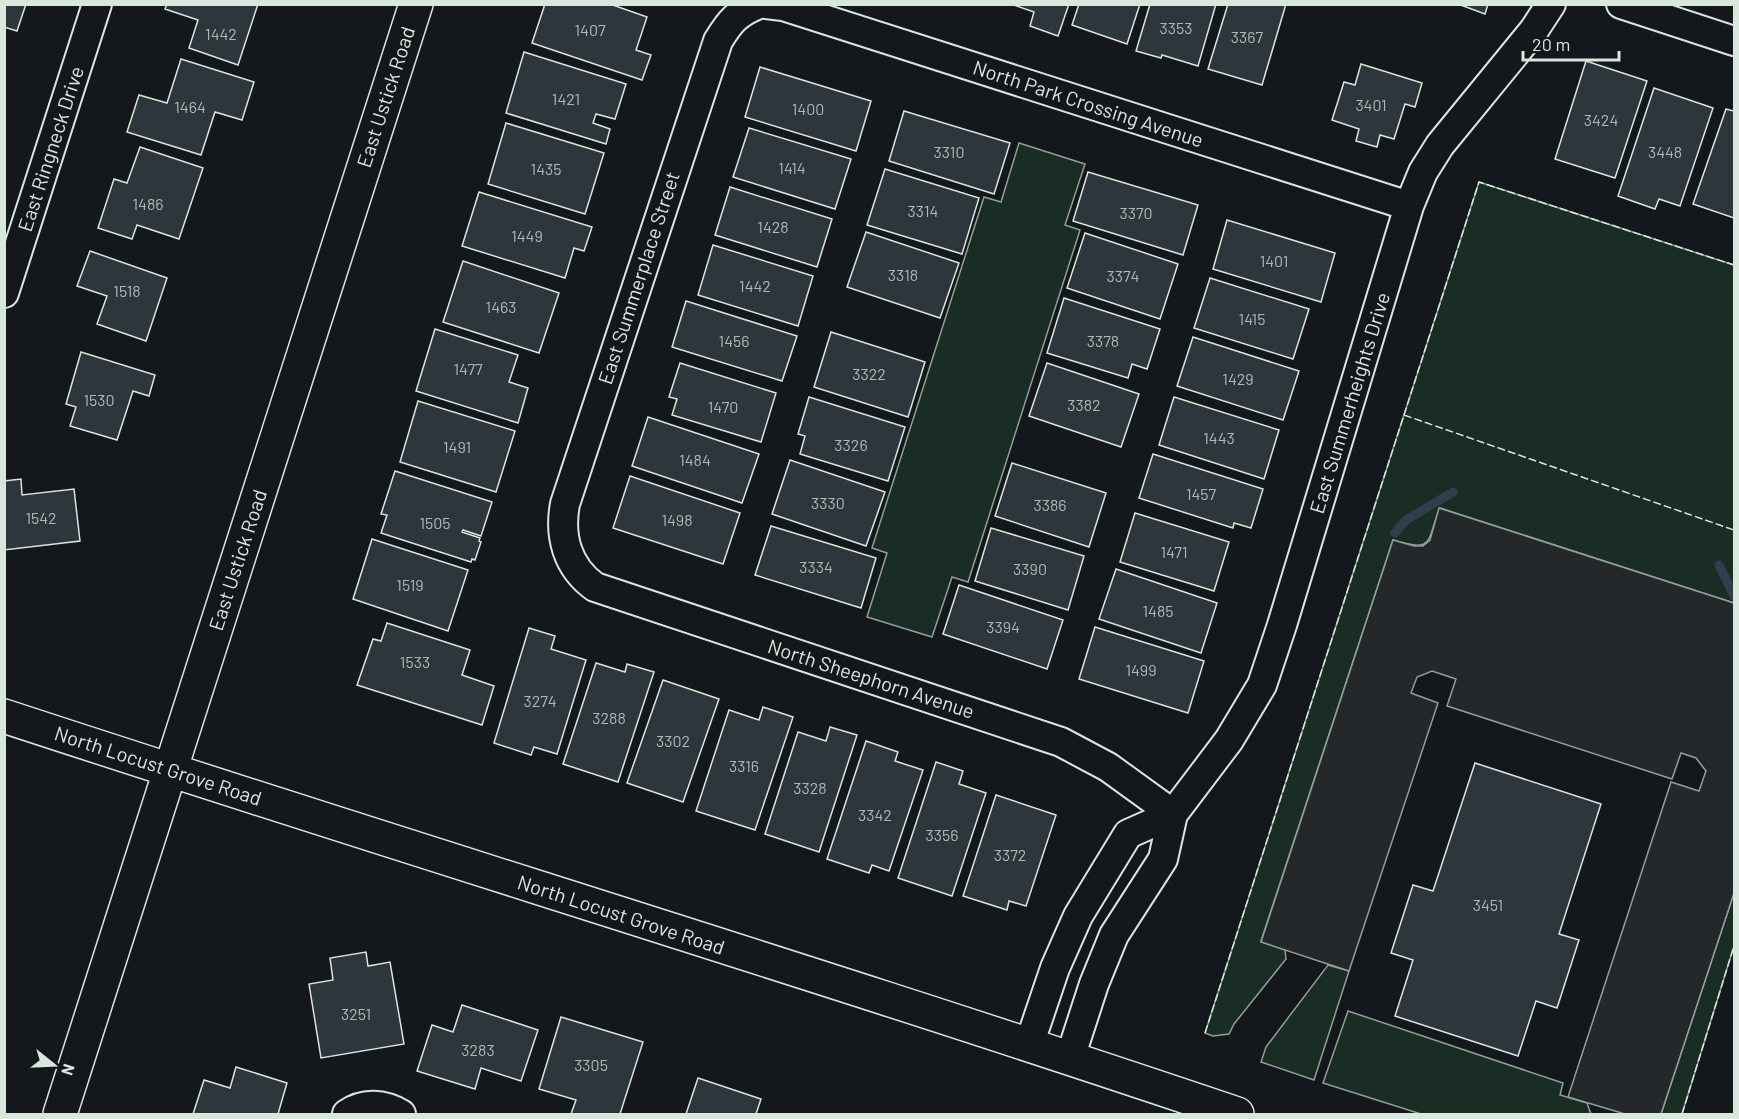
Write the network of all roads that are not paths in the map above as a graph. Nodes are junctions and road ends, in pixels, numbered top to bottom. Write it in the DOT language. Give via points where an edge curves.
graph roads {
  1 [pos="97,4"];
  2 [pos="416,4"];
  3 [pos="1551,4"];
  4 [pos="1621,4"];
  5 [pos="756,7"];
  6 [pos="1734,41"];
  7 [pos="1409,206"];
  8 [pos="4,293"];
  9 [pos="568,554"];
  10 [pos="4,716"];
  11 [pos="171,771"];
  12 [pos="1173,814"];
  13 [pos="1029,1045"];
  14 [pos="1070,1058"];
  15 [pos="1195,1108"];
  16 [pos="60,1114"];
  17 [pos="347,1114"];
  18 [pos="401,1114"];
  19 [pos="1237,1114"];
  1 -- 8 [label="street, East Ringneck Drive"];
  2 -- 11 [label="main road, East Ustick Road"];
  3 -- 7 [label="street, East Summerheights Drive" via="1440,145"];
  4 -- 6 [label="street"];
  5 -- 7 [label="street, North Park Crossing Avenue" via="783,6"];
  5 -- 9 [label="street, East Summerplace Street" via="728,24 718,41 579,458 562,519"];
  7 -- 12 [label="street, East Summerheights Drive" via="1262,685 1229,740"];
  9 -- 12 [label="street, North Sheephorn Avenue" via="576,570 595,587 1061,742 1108,767"];
  10 -- 11 [label="main road, North Locust Grove Road"];
  11 -- 13 [label="main road, North Locust Grove Road"];
  11 -- 16 [label="main road, East Ustick Road"];
  12 -- 13 [label="street, East Summerheights Drive" via="1128,834 1078,916 1055,968"];
  12 -- 14 [label="street, East Summerheights Drive" via="1164,859 1114,934"];
  13 -- 14 [label="main road, North Locust Grove Road"];
  14 -- 15 [label="main road, North Locust Grove Road"];
  15 -- 19 [label="main road, North Locust Grove Road"];
  17 -- 18 [label="street" via="371,1105"];
}
